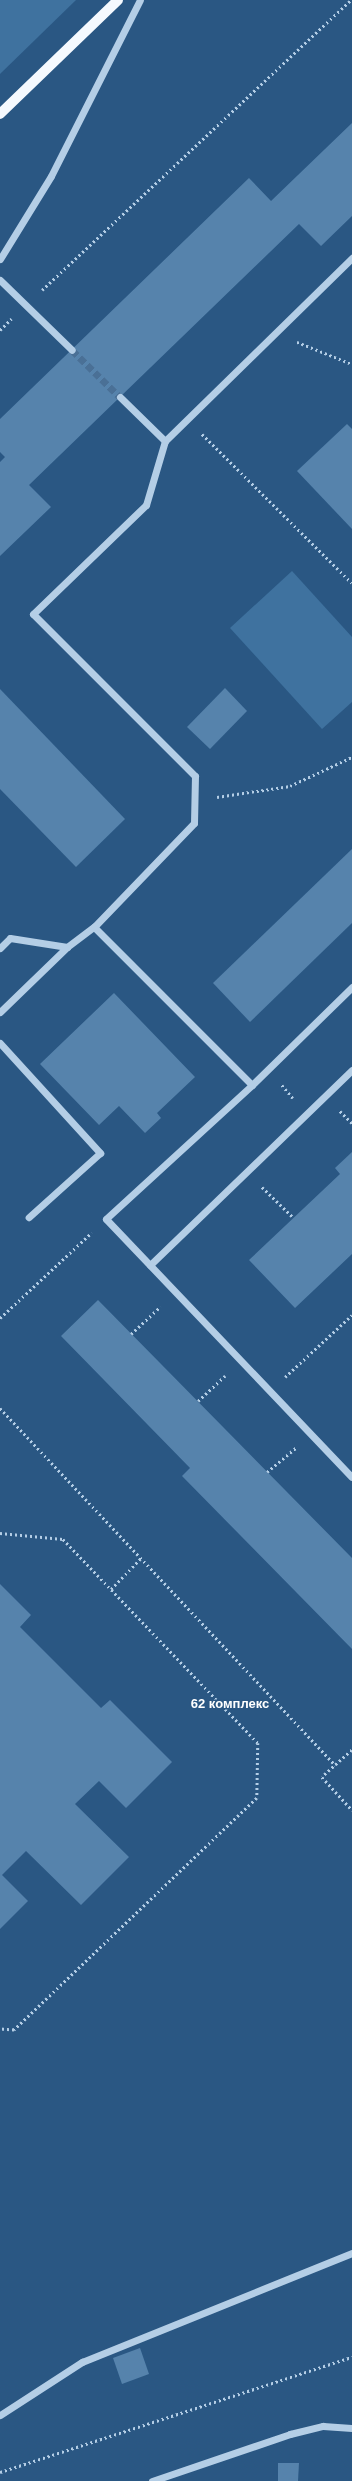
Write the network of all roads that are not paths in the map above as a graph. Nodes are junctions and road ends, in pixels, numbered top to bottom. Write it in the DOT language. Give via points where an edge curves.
graph roads {
  1 [pos="118,0"];
  2 [pos="140,0"];
  3 [pos="0,114"];
  4 [pos="352,258"];
  5 [pos="0,260"];
  6 [pos="0,280"];
  7 [pos="72,350"];
  8 [pos="120,397"];
  9 [pos="165,441"];
  10 [pos="94,927"];
  11 [pos="67,947"];
  12 [pos="0,948"];
  13 [pos="352,988"];
  14 [pos="0,1012"];
  15 [pos="0,1042"];
  16 [pos="352,1070"];
  17 [pos="252,1085"];
  18 [pos="29,1217"];
  19 [pos="150,1265"];
  20 [pos="352,1477"];
  21 [pos="352,2253"];
  22 [pos="0,2415"];
  23 [pos="352,2428"];
  24 [pos="161,2480"];
  25 [pos="152,2481"];
  1 -- 3 [label="main road"];
  2 -- 5 [label="street" via="51,176"];
  4 -- 9 [label="street"];
  6 -- 7 [label="street"];
  8 -- 9 [label="street"];
  9 -- 10 [label="street" via="146,505 33,614 195,776 194,823"];
  10 -- 11 [label="street"];
  10 -- 17 [label="street"];
  11 -- 12 [label="street" via="10,938"];
  11 -- 14 [label="street"];
  13 -- 17 [label="street"];
  15 -- 18 [label="street" via="100,1153"];
  16 -- 19 [label="street"];
  17 -- 19 [label="street" via="106,1218"];
  19 -- 20 [label="street"];
  21 -- 22 [label="street" via="82,2362"];
  23 -- 24 [label="street" via="324,2426 290,2434"];
  24 -- 25 [label="street"];
}
